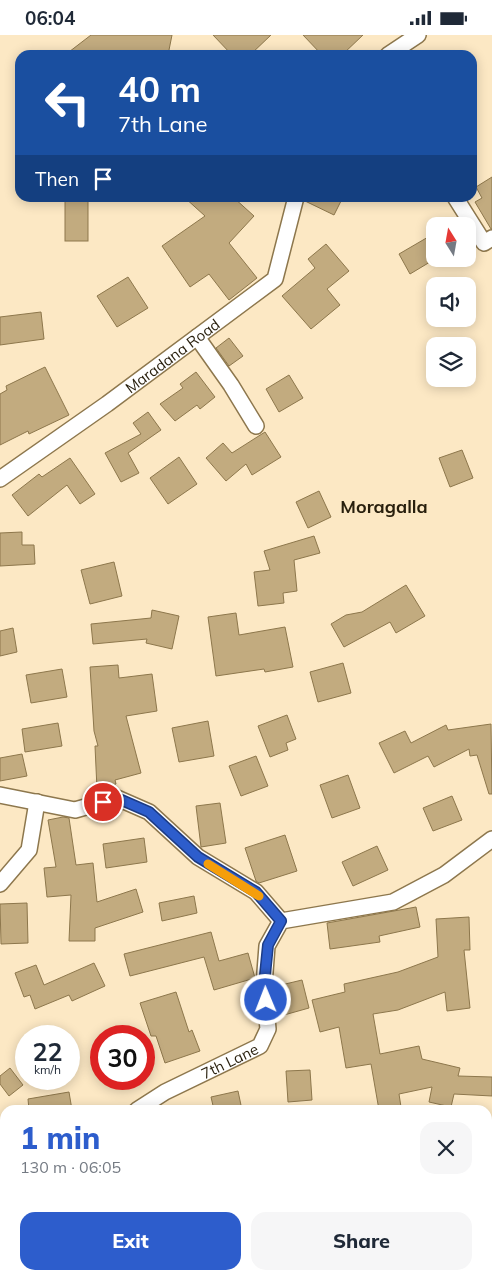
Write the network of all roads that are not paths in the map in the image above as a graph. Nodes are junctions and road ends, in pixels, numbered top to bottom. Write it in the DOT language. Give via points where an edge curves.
graph roads {
  1 [pos="418,35"];
  2 [pos="396,50"];
  3 [pos="295,202"];
  4 [pos="458,202"];
  5 [pos="492,238"];
  6 [pos="197,337"];
  7 [pos="256,425"];
  8 [pos="0,477"];
  9 [pos="0,795"];
  10 [pos="37,803"];
  11 [pos="492,839"];
  12 [pos="0,884"];
  13 [pos="281,921"];
  14 [pos="145,1105"];
  1 -- 2 [label="street"];
  3 -- 6 [label="street, Maradana Road" via="276,279"];
  4 -- 5 [label="street" via="484,243"];
  6 -- 7 [label="street"];
  6 -- 8 [label="street, Maradana Road"];
  9 -- 10 [label="street"];
  10 -- 12 [label="street" via="29,850"];
  10 -- 13 [label="street" via="75,810 117,798 149,812 198,857 256,892"];
  11 -- 13 [label="street" via="444,875 393,902"];
  13 -- 14 [label="street, 7th Lane" via="268,945 264,985 268,1029 260,1046"];
}
